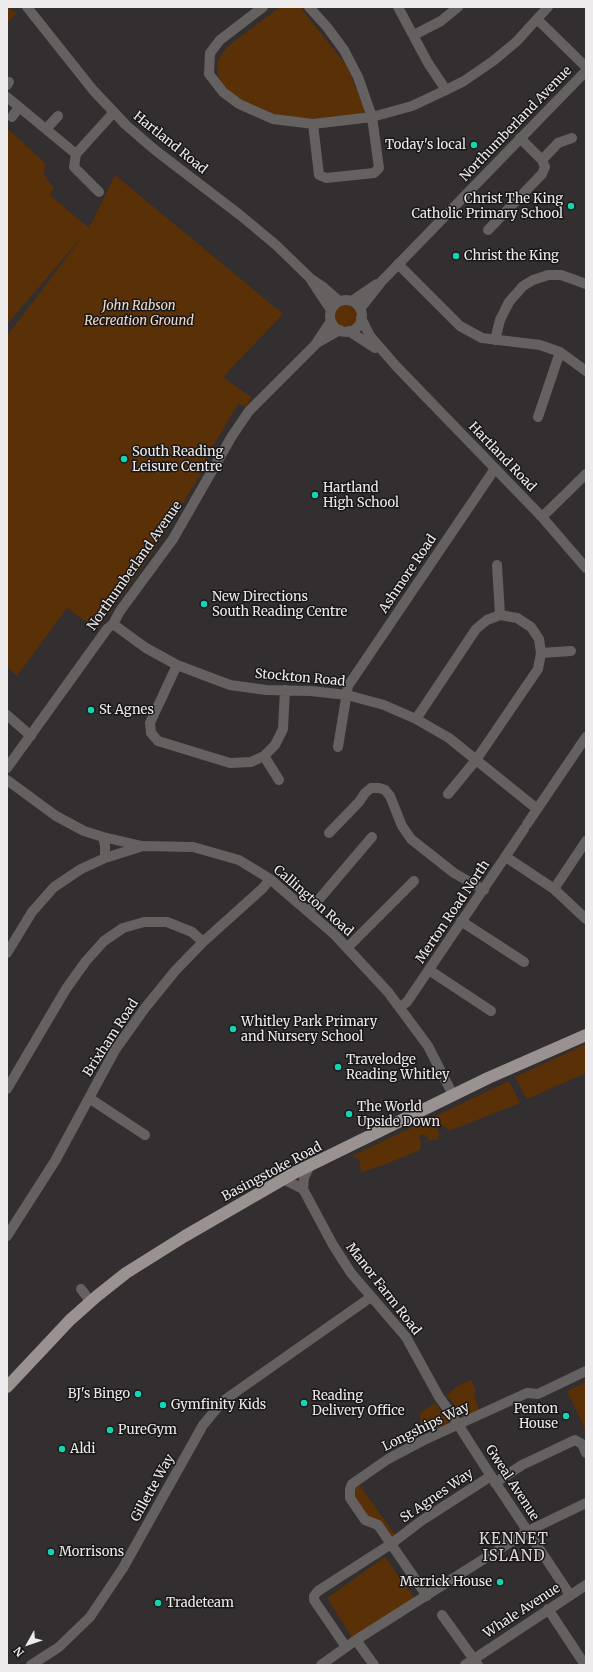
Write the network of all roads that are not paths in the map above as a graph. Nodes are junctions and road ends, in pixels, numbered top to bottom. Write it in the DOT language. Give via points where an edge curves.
graph roads {
  1 [pos="263,7"];
  2 [pos="309,7"];
  3 [pos="398,7"];
  4 [pos="458,7"];
  5 [pos="548,7"];
  6 [pos="30,8"];
  7 [pos="538,20"];
  8 [pos="414,35"];
  9 [pos="586,67"];
  10 [pos="586,71"];
  11 [pos="446,90"];
  12 [pos="7,97"];
  13 [pos="19,107"];
  14 [pos="114,112"];
  15 [pos="58,116"];
  16 [pos="372,116"];
  17 [pos="12,117"];
  18 [pos="313,124"];
  19 [pos="46,129"];
  20 [pos="520,138"];
  21 [pos="572,138"];
  22 [pos="76,154"];
  23 [pos="542,160"];
  24 [pos="99,192"];
  25 [pos="488,230"];
  26 [pos="398,264"];
  27 [pos="311,279"];
  28 [pos="382,281"];
  29 [pos="586,284"];
  30 [pos="339,301"];
  31 [pos="352,301"];
  32 [pos="331,310"];
  33 [pos="361,314"];
  34 [pos="331,321"];
  35 [pos="345,330"];
  36 [pos="495,340"];
  37 [pos="315,345"];
  38 [pos="560,352"];
  39 [pos="396,366"];
  40 [pos="586,371"];
  41 [pos="538,417"];
  42 [pos="494,470"];
  43 [pos="586,474"];
  44 [pos="542,517"];
  45 [pos="497,565"];
  46 [pos="586,568"];
  47 [pos="500,615"];
  48 [pos="113,624"];
  49 [pos="571,651"];
  50 [pos="542,653"];
  51 [pos="176,665"];
  52 [pos="286,690"];
  53 [pos="347,695"];
  54 [pos="7,715"];
  55 [pos="416,719"];
  56 [pos="31,736"];
  57 [pos="586,737"];
  58 [pos="338,746"];
  59 [pos="264,756"];
  60 [pos="476,760"];
  61 [pos="7,768"];
  62 [pos="7,780"];
  63 [pos="279,780"];
  64 [pos="448,794"];
  65 [pos="537,809"];
  66 [pos="329,833"];
  67 [pos="103,837"];
  68 [pos="372,837"];
  69 [pos="586,841"];
  70 [pos="142,846"];
  71 [pos="506,857"];
  72 [pos="104,858"];
  73 [pos="270,879"];
  74 [pos="414,881"];
  75 [pos="554,889"];
  76 [pos="484,890"];
  77 [pos="309,911"];
  78 [pos="586,919"];
  79 [pos="461,921"];
  80 [pos="203,942"];
  81 [pos="348,948"];
  82 [pos="7,953"];
  83 [pos="524,962"];
  84 [pos="429,970"];
  85 [pos="400,1007"];
  86 [pos="491,1012"];
  87 [pos="586,1035"];
  88 [pos="7,1089"];
  89 [pos="453,1095"];
  90 [pos="89,1098"];
  91 [pos="145,1135"];
  92 [pos="310,1165"];
  93 [pos="284,1179"];
  94 [pos="303,1189"];
  95 [pos="7,1236"];
  96 [pos="81,1289"];
  97 [pos="371,1297"];
  98 [pos="91,1302"];
  99 [pos="586,1371"];
  100 [pos="7,1387"];
  101 [pos="458,1424"];
  102 [pos="586,1453"];
  103 [pos="493,1479"];
  104 [pos="586,1503"];
  105 [pos="528,1532"];
  106 [pos="395,1540"];
  107 [pos="586,1585"];
  108 [pos="570,1595"];
  109 [pos="427,1596"];
  110 [pos="548,1609"];
  111 [pos="442,1615"];
  112 [pos="356,1640"];
  113 [pos="346,1647"];
  114 [pos="472,1663"];
  115 [pos="31,1665"];
  116 [pos="321,1665"];
  117 [pos="374,1665"];
  118 [pos="585,1665"];
  1 -- 18 [label="street" via="220,40 210,53 209,74 223,92 238,104 273,119"];
  2 -- 16 [label="street" via="344,50 358,77"];
  3 -- 8 [label="street"];
  4 -- 8 [label="street" via="441,21"];
  5 -- 7 [label="street"];
  6 -- 14 [label="street, Hartland Road" via="93,90"];
  7 -- 9 [label="street"];
  7 -- 11 [label="street" via="493,61"];
  8 -- 11 [label="street"];
  10 -- 20 [label="street, Northumberland Avenue"];
  11 -- 16 [label="street" via="412,106"];
  12 -- 13 [label="street"];
  13 -- 17 [label="street"];
  13 -- 19 [label="street"];
  14 -- 22 [label="street"];
  14 -- 27 [label="street, Hartland Road" via="155,150 270,240"];
  15 -- 19 [label="street"];
  16 -- 18 [label="street"];
  16 -- 18 [label="street" via="379,168 374,173 326,178 319,175"];
  19 -- 22 [label="street"];
  20 -- 23 [label="street"];
  20 -- 26 [label="street, Northumberland Avenue"];
  21 -- 23 [label="street" via="558,143"];
  22 -- 24 [label="street" via="74,167"];
  23 -- 25 [label="street" via="545,167 542,174"];
  26 -- 28 [label="street, Northumberland Avenue"];
  26 -- 36 [label="street" via="460,326 482,338"];
  27 -- 30 [label="street, Hartland Road"];
  27 -- 32 [label="street, Hartland Road"];
  28 -- 31 [label="street, Northumberland Avenue"];
  28 -- 33 [label="street, Northumberland Avenue"];
  29 -- 36 [label="street" via="555,275 533,280 523,286 509,302 500,320"];
  30 -- 31 [label="street"];
  30 -- 32 [label="street"];
  31 -- 33 [label="street"];
  32 -- 34 [label="street"];
  33 -- 35 [label="street" via="360,325"];
  33 -- 39 [label="street, Hartland Road" via="370,336"];
  34 -- 35 [label="street"];
  34 -- 37 [label="street, Northumberland Avenue"];
  35 -- 37 [label="street, Northumberland Avenue"];
  35 -- 39 [label="street, Hartland Road" via="365,341"];
  36 -- 38 [label="street" via="540,345"];
  37 -- 48 [label="street, Northumberland Avenue" via="249,411 173,539"];
  38 -- 40 [label="street"];
  38 -- 41 [label="street"];
  39 -- 42 [label="street, Hartland Road"];
  42 -- 44 [label="street, Hartland Road"];
  42 -- 53 [label="street, Ashmore Road" via="348,686"];
  43 -- 44 [label="street"];
  44 -- 46 [label="street, Hartland Road"];
  45 -- 47 [label="street"];
  47 -- 50 [label="street" via="517,618 531,627 539,639"];
  47 -- 55 [label="street" via="476,628"];
  48 -- 51 [label="street, Stockton Road" via="146,648"];
  48 -- 56 [label="street, Northumberland Avenue"];
  49 -- 50 [label="street"];
  50 -- 60 [label="street" via="538,669"];
  51 -- 52 [label="street, Stockton Road" via="230,685"];
  51 -- 59 [label="street" via="150,723 151,733 158,742 230,763 251,762"];
  52 -- 53 [label="street, Stockton Road"];
  52 -- 59 [label="street" via="283,729 276,745"];
  53 -- 55 [label="street, Stockton Road" via="384,705"];
  53 -- 58 [label="street, Ashmore Road"];
  54 -- 56 [label="street"];
  55 -- 60 [label="street, Stockton Road" via="449,738"];
  56 -- 61 [label="street, Northumberland Avenue"];
  57 -- 65 [label="street, Merton Road North"];
  59 -- 63 [label="street"];
  60 -- 64 [label="street"];
  60 -- 65 [label="street, Stockton Road"];
  62 -- 67 [label="street, Callington Road" via="56,816 84,831"];
  65 -- 71 [label="street, Merton Road North"];
  66 -- 76 [label="street" via="334,821 360,802 371,788 386,790 402,826 411,839 454,872"];
  67 -- 70 [label="street, Callington Road"];
  67 -- 72 [label="street"];
  68 -- 77 [label="street"];
  69 -- 75 [label="street"];
  70 -- 72 [label="street"];
  70 -- 73 [label="street, Callington Road" via="193,847 239,860"];
  71 -- 75 [label="street"];
  71 -- 76 [label="street, Merton Road North"];
  72 -- 82 [label="street" via="81,869 54,887 32,912"];
  73 -- 77 [label="street, Callington Road"];
  73 -- 80 [label="street, Brixham Road"];
  74 -- 81 [label="street"];
  75 -- 78 [label="street"];
  76 -- 79 [label="street, Merton Road North"];
  77 -- 81 [label="street, Callington Road"];
  79 -- 83 [label="street"];
  79 -- 84 [label="street, Merton Road North"];
  80 -- 88 [label="street" via="192,932 167,922 144,922 123,928 104,941 66,989"];
  80 -- 90 [label="street, Brixham Road" via="145,1008 115,1050"];
  81 -- 85 [label="street, Callington Road"];
  84 -- 85 [label="street, Merton Road North" via="407,1002"];
  84 -- 86 [label="street"];
  85 -- 89 [label="street, Callington Road" via="428,1046"];
  87 -- 89 [label="main road, Basingstoke Road"];
  89 -- 92 [label="main road, Basingstoke Road"];
  90 -- 91 [label="street"];
  90 -- 95 [label="street, Brixham Road" via="55,1160"];
  92 -- 93 [label="main road, Basingstoke Road"];
  92 -- 94 [label="street" via="304,1178"];
  93 -- 94 [label="street"];
  93 -- 98 [label="main road, Basingstoke Road" via="126,1273"];
  94 -- 97 [label="street, Manor Farm Road" via="333,1245"];
  96 -- 98 [label="street"];
  97 -- 101 [label="street, Manor Farm Road" via="406,1337 439,1397"];
  97 -- 115 [label="street, Gillette Way" via="223,1401 202,1426 123,1568 90,1617 59,1647"];
  98 -- 100 [label="main road, Basingstoke Road" via="70,1320"];
  99 -- 101 [label="street, Longships Way" via="538,1394 527,1394"];
  101 -- 103 [label="street, Gweal Avenue"];
  101 -- 106 [label="street, Longships Way" via="401,1451 358,1479 350,1489 350,1498 365,1520 378,1525"];
  102 -- 103 [label="street, St Agnes Way" via="582,1444 575,1440"];
  103 -- 105 [label="street, Gweal Avenue"];
  103 -- 106 [label="street, St Agnes Way"];
  104 -- 105 [label="street"];
  105 -- 108 [label="street, Gweal Avenue"];
  105 -- 109 [label="street"];
  106 -- 109 [label="street, Longships Way"];
  106 -- 113 [label="street, St Agnes Way" via="314,1596 314,1600"];
  107 -- 108 [label="street, Whale Avenue"];
  108 -- 110 [label="street, Whale Avenue"];
  109 -- 112 [label="street"];
  110 -- 114 [label="street, Whale Avenue"];
  110 -- 118 [label="street"];
  111 -- 114 [label="street"];
  112 -- 113 [label="street"];
  112 -- 117 [label="street"];
  113 -- 116 [label="street"];
}
